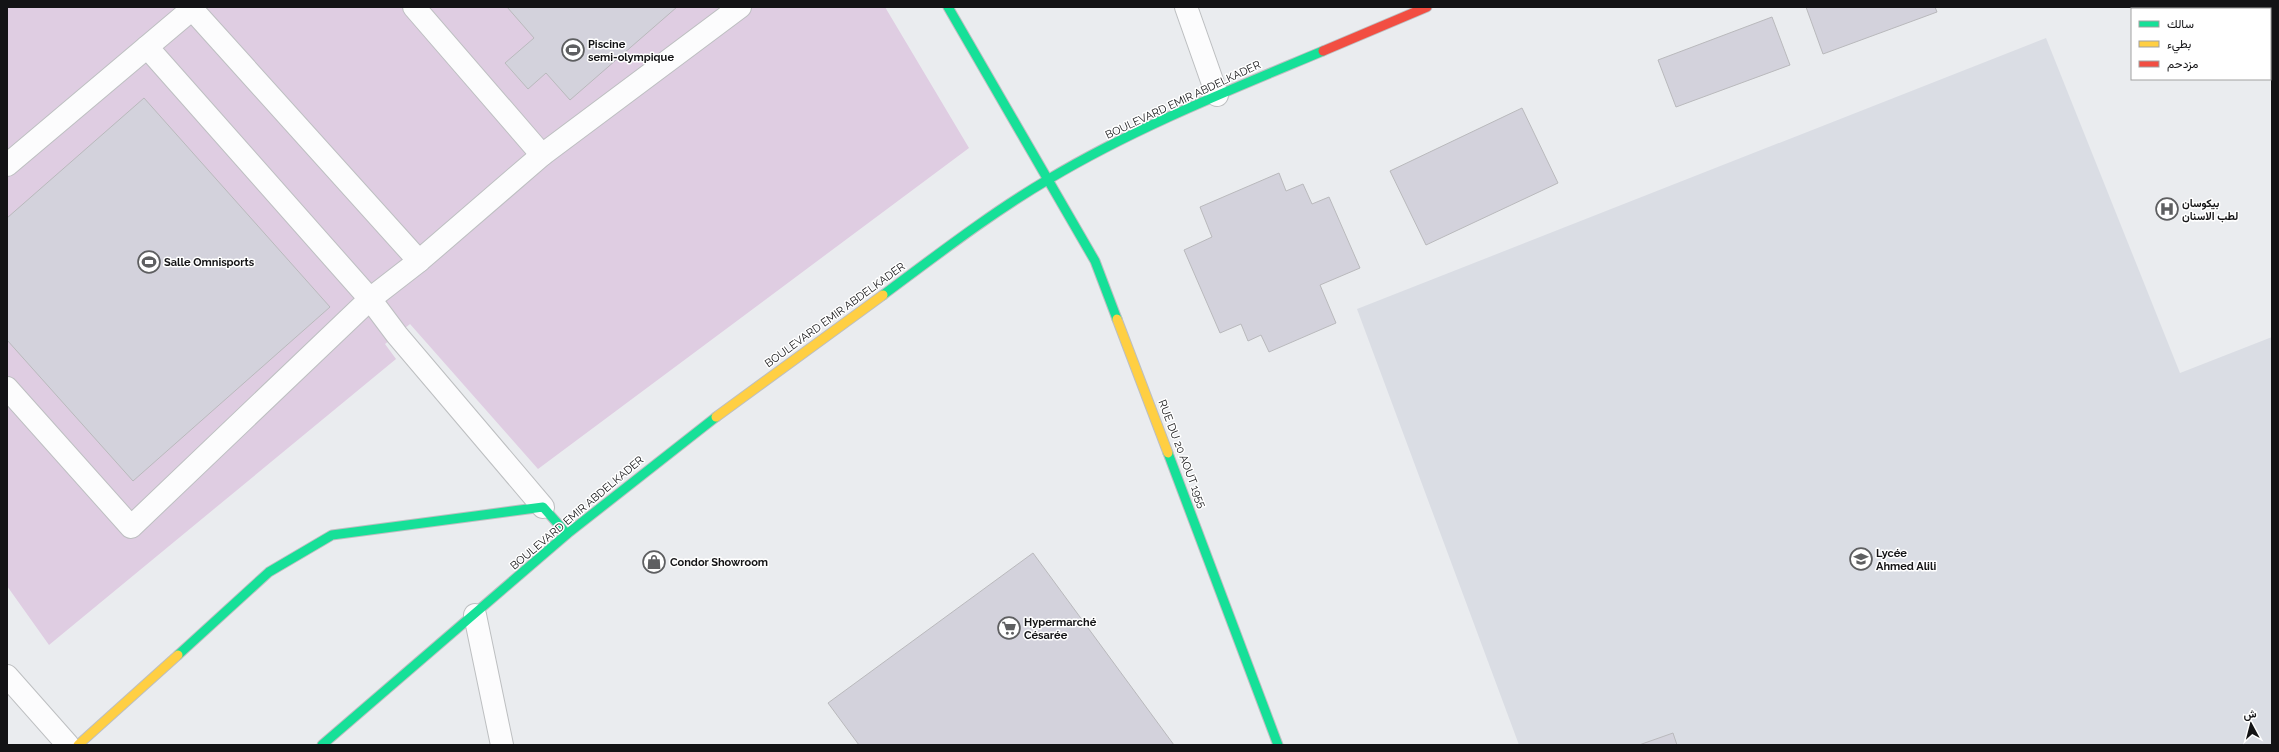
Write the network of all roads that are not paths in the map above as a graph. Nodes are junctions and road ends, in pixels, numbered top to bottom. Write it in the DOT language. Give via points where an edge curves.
graph roads {
  1 [pos="414,7"];
  2 [pos="740,7"];
  3 [pos="948,7"];
  4 [pos="1186,7"];
  5 [pos="1427,7"];
  6 [pos="193,8"];
  7 [pos="147,47"];
  8 [pos="1217,95"];
  9 [pos="542,155"];
  10 [pos="7,165"];
  11 [pos="1048,179"];
  12 [pos="419,261"];
  13 [pos="370,299"];
  14 [pos="7,388"];
  15 [pos="543,506"];
  16 [pos="567,534"];
  17 [pos="475,615"];
  18 [pos="7,676"];
  19 [pos="68,745"];
  20 [pos="78,745"];
  21 [pos="322,745"];
  22 [pos="502,745"];
  23 [pos="1278,745"];
  1 -- 9 [label="street"];
  2 -- 9 [label="street"];
  3 -- 11 [label="street, RUE DU 20 AOUT 1955"];
  4 -- 8 [label="street"];
  5 -- 8 [label="street, BOULEVARD EMIR ABDELKADER"];
  6 -- 7 [label="street"];
  6 -- 12 [label="street"];
  7 -- 10 [label="street"];
  7 -- 13 [label="street"];
  8 -- 11 [label="street, BOULEVARD EMIR ABDELKADER" via="1132,133"];
  9 -- 12 [label="street"];
  11 -- 16 [label="street, BOULEVARD EMIR ABDELKADER" via="982,223 726,409"];
  11 -- 23 [label="street, RUE DU 20 AOUT 1955" via="1095,261"];
  12 -- 13 [label="street"];
  13 -- 14 [label="street" via="131,527"];
  13 -- 15 [label="street"];
  15 -- 16 [label="street"];
  15 -- 20 [label="street" via="332,535 269,572"];
  16 -- 17 [label="street, BOULEVARD EMIR ABDELKADER"];
  17 -- 21 [label="street, BOULEVARD EMIR ABDELKADER"];
  17 -- 22 [label="street"];
  18 -- 19 [label="street"];
}
